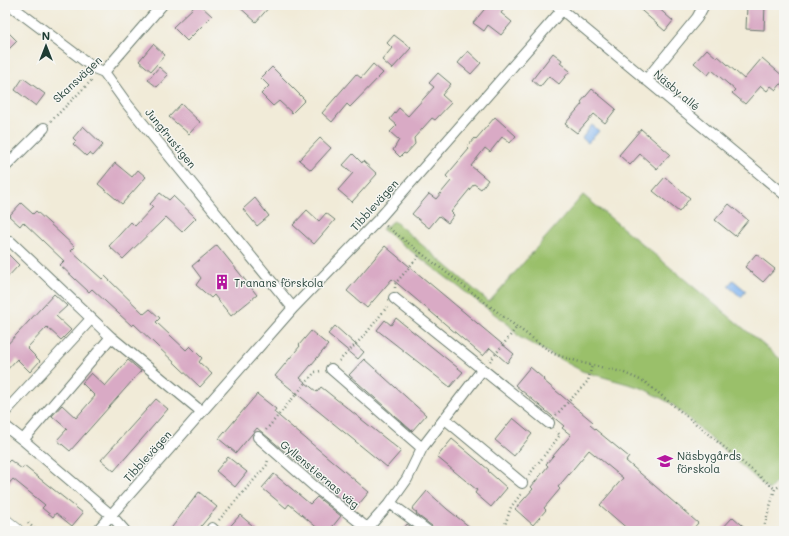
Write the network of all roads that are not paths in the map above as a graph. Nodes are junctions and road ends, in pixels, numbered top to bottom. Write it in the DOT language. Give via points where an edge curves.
graph roads {
  1 [pos="10,5"];
  2 [pos="162,5"];
  3 [pos="704,5"];
  4 [pos="559,8"];
  5 [pos="104,72"];
  6 [pos="646,80"];
  7 [pos="44,128"];
  8 [pos="5,167"];
  9 [pos="784,194"];
  10 [pos="5,242"];
  11 [pos="394,298"];
  12 [pos="293,308"];
  13 [pos="91,319"];
  14 [pos="111,337"];
  15 [pos="331,369"];
  16 [pos="482,370"];
  17 [pos="5,412"];
  18 [pos="202,412"];
  19 [pos="445,419"];
  20 [pos="549,423"];
  21 [pos="5,426"];
  22 [pos="258,437"];
  23 [pos="23,440"];
  24 [pos="422,448"];
  25 [pos="522,483"];
  26 [pos="390,503"];
  27 [pos="111,515"];
  28 [pos="5,522"];
  29 [pos="366,530"];
  30 [pos="16,531"];
  31 [pos="97,531"];
  32 [pos="125,531"];
  33 [pos="428,531"];
  1 -- 5 [label="street, Jungfrustigen" via="94,68"];
  2 -- 5 [label="street, Skansvägen"];
  3 -- 6 [label="street" via="697,18"];
  4 -- 6 [label="street, Näsby allé"];
  4 -- 12 [label="street, Tibblevägen" via="378,220"];
  5 -- 12 [label="street, Jungfrustigen" via="127,104"];
  6 -- 9 [label="street, Näsby allé"];
  7 -- 8 [label="street"];
  10 -- 13 [label="street" via="11,242"];
  11 -- 16 [label="street"];
  12 -- 18 [label="street, Tibblevägen"];
  13 -- 14 [label="street"];
  13 -- 17 [label="street"];
  14 -- 18 [label="street"];
  14 -- 23 [label="street"];
  15 -- 24 [label="street"];
  16 -- 19 [label="street, Gyllenstiernas väg"];
  16 -- 20 [label="street"];
  18 -- 27 [label="street, Tibblevägen"];
  19 -- 24 [label="street, Gyllenstiernas väg"];
  19 -- 25 [label="street"];
  21 -- 23 [label="street"];
  22 -- 29 [label="street, Gyllenstiernas väg"];
  23 -- 27 [label="street"];
  24 -- 26 [label="street, Gyllenstiernas väg" via="407,479"];
  26 -- 29 [label="street, Gyllenstiernas väg"];
  26 -- 33 [label="street"];
  27 -- 31 [label="street, Tibblevägen"];
  27 -- 32 [label="street"];
  28 -- 30 [label="street"];
}
